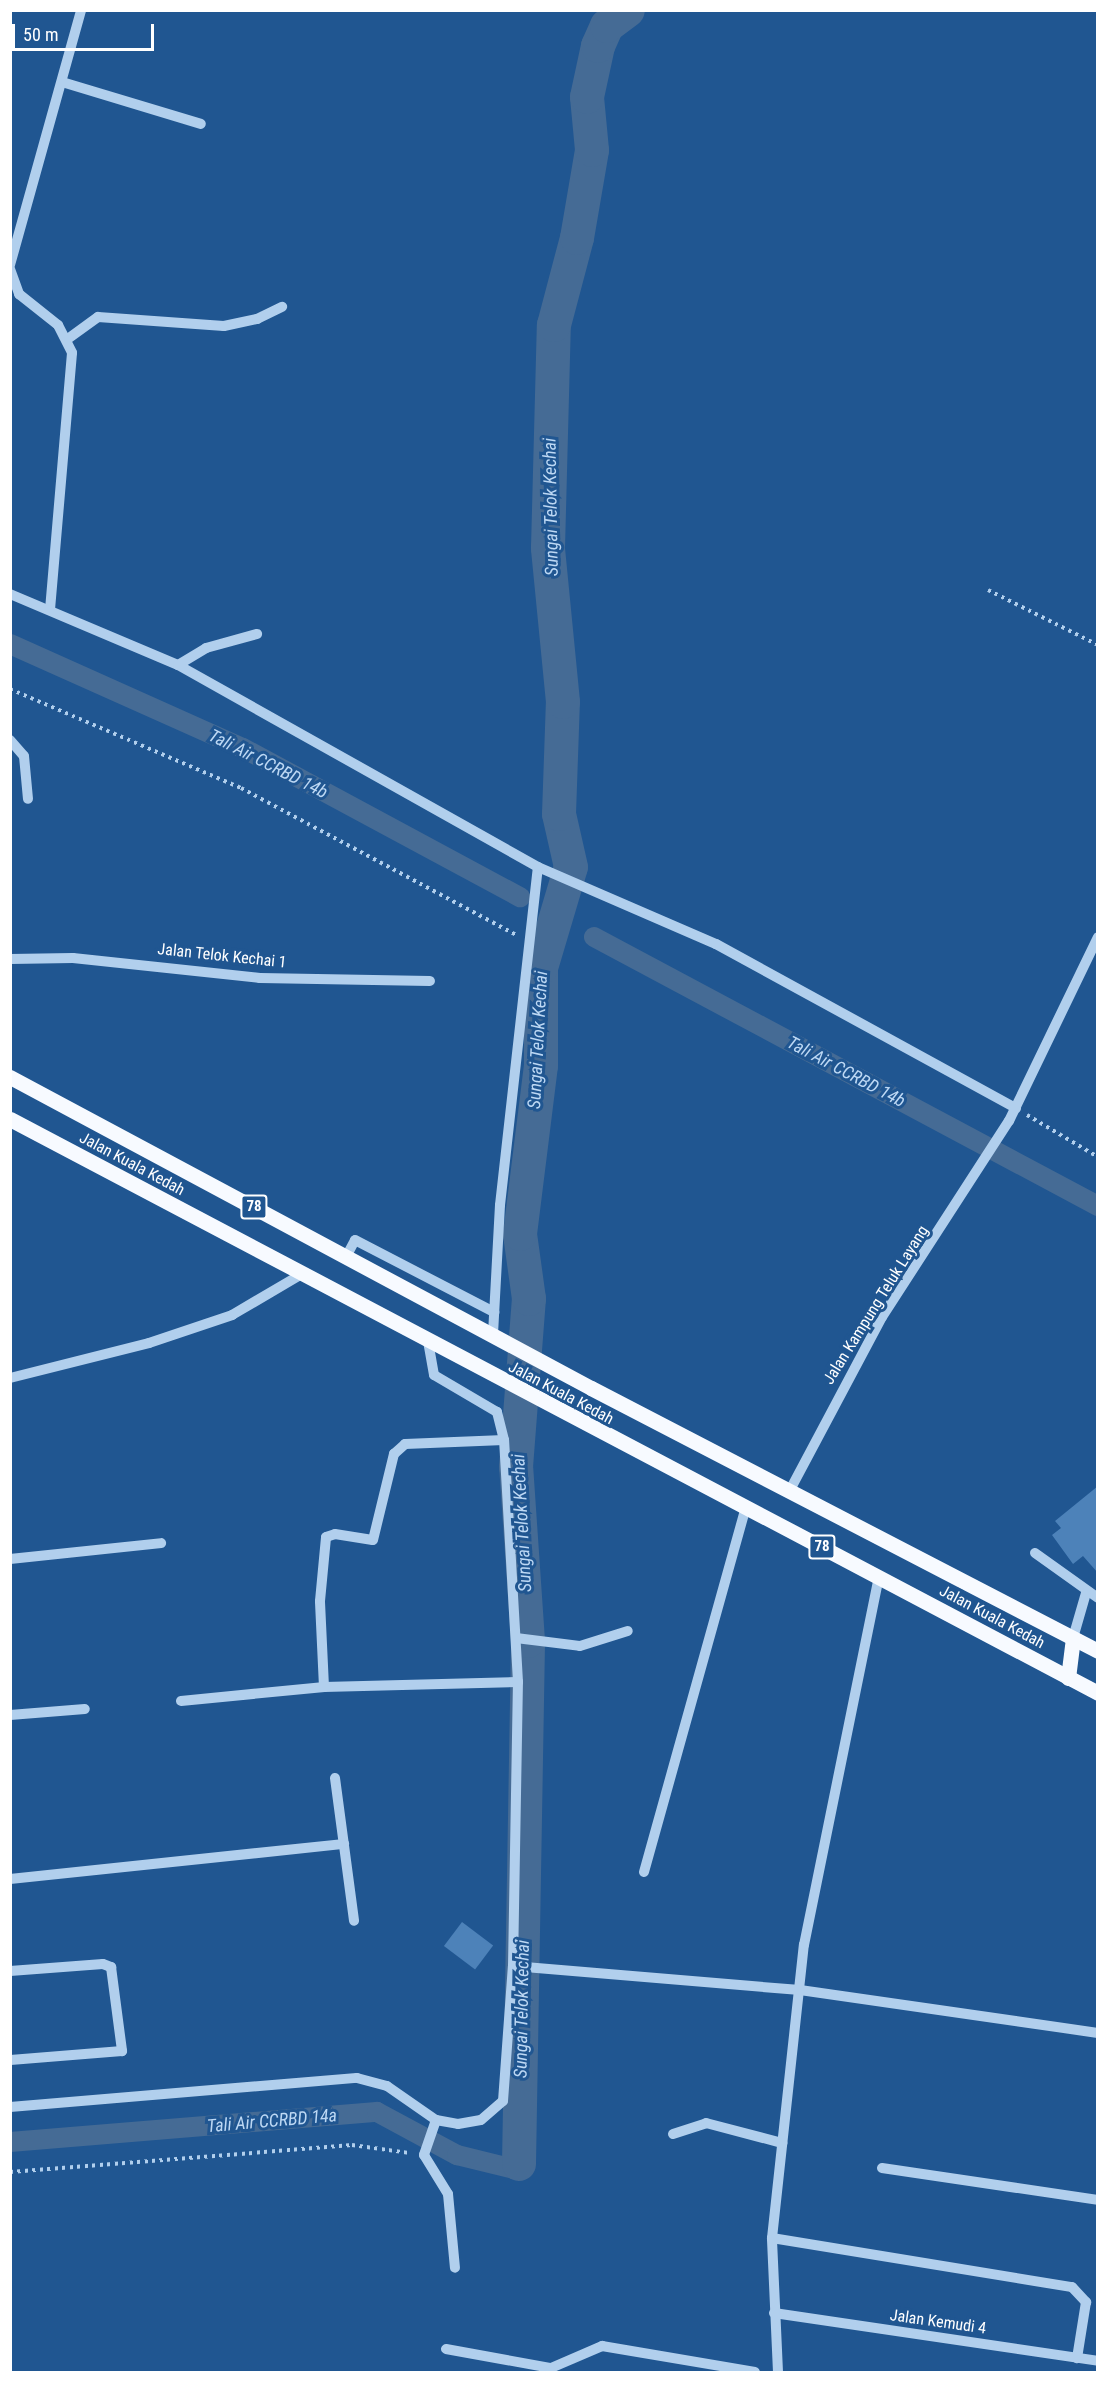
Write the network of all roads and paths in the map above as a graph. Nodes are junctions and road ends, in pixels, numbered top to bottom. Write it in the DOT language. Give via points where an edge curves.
graph roads {
  1 [pos="81,10"];
  2 [pos="62,82"];
  3 [pos="201,124"];
  4 [pos="10,267"];
  5 [pos="282,307"];
  6 [pos="69,338"];
  7 [pos="988,590"];
  8 [pos="10,594"];
  9 [pos="50,610"];
  10 [pos="256,634"];
  11 [pos="1098,645"];
  12 [pos="178,665"];
  13 [pos="10,689"];
  14 [pos="10,740"];
  15 [pos="28,799"];
  16 [pos="538,867"];
  17 [pos="1098,937"];
  18 [pos="528,941"];
  19 [pos="10,959"];
  20 [pos="430,981"];
  21 [pos="10,1077"];
  22 [pos="1016,1108"];
  23 [pos="10,1119"];
  24 [pos="1098,1156"];
  25 [pos="346,1257"];
  26 [pos="302,1274"];
  27 [pos="494,1312"];
  28 [pos="495,1335"];
  29 [pos="428,1341"];
  30 [pos="10,1378"];
  31 [pos="504,1440"];
  32 [pos="790,1490"];
  33 [pos="745,1510"];
  34 [pos="161,1543"];
  35 [pos="1035,1553"];
  36 [pos="10,1559"];
  37 [pos="879,1578"];
  38 [pos="1086,1593"];
  39 [pos="1098,1598"];
  40 [pos="627,1631"];
  41 [pos="520,1638"];
  42 [pos="1073,1638"];
  43 [pos="1098,1651"];
  44 [pos="1068,1678"];
  45 [pos="518,1682"];
  46 [pos="324,1687"];
  47 [pos="1098,1693"];
  48 [pos="181,1701"];
  49 [pos="85,1709"];
  50 [pos="10,1715"];
  51 [pos="335,1778"];
  52 [pos="344,1844"];
  53 [pos="644,1872"];
  54 [pos="10,1879"];
  55 [pos="354,1921"];
  56 [pos="514,1966"];
  57 [pos="10,1971"];
  58 [pos="800,1990"];
  59 [pos="1098,2033"];
  60 [pos="10,2060"];
  61 [pos="10,2107"];
  62 [pos="435,2122"];
  63 [pos="673,2134"];
  64 [pos="782,2143"];
  65 [pos="424,2153"];
  66 [pos="882,2168"];
  67 [pos="10,2172"];
  68 [pos="1098,2200"];
  69 [pos="772,2238"];
  70 [pos="455,2268"];
  71 [pos="774,2313"];
  72 [pos="446,2349"];
  73 [pos="1077,2358"];
  74 [pos="1098,2361"];
  75 [pos="755,2373"];
  76 [pos="778,2373"];
  1 -- 2 [label="street"];
  2 -- 3 [label="street"];
  2 -- 4 [label="street"];
  4 -- 6 [label="street" via="26,302"];
  5 -- 6 [label="street" via="257,319 224,326 98,316"];
  6 -- 9 [label="street" via="73,365"];
  7 -- 11 [label="path"];
  8 -- 9 [label="street"];
  9 -- 12 [label="street"];
  10 -- 12 [label="street" via="206,648"];
  12 -- 16 [label="street"];
  13 -- 18 [label="path" via="241,788"];
  14 -- 15 [label="street" via="24,756"];
  16 -- 18 [label="street"];
  16 -- 22 [label="street" via="716,944"];
  17 -- 22 [label="street, Jalan Kampung Teluk Layang"];
  18 -- 27 [label="street" via="500,1205"];
  19 -- 20 [label="street, Jalan Telok Kechai 1" via="73,958 260,978"];
  21 -- 25 [label="main road, Jalan Kuala Kedah / 78"];
  22 -- 24 [label="path"];
  22 -- 32 [label="street, Jalan Kampung Teluk Layang" via="979,1172 876,1328"];
  23 -- 26 [label="main road, Jalan Kuala Kedah / 78"];
  25 -- 27 [label="street" via="355,1240"];
  25 -- 28 [label="main road, Jalan Kuala Kedah / 78"];
  26 -- 29 [label="main road, Jalan Kuala Kedah / 78"];
  26 -- 30 [label="street" via="232,1315 149,1343"];
  27 -- 28 [label="street"];
  28 -- 32 [label="main road, Jalan Kuala Kedah / 78"];
  29 -- 31 [label="street" via="432,1373 494,1409"];
  29 -- 33 [label="main road, Jalan Kuala Kedah / 78"];
  31 -- 41 [label="street"];
  31 -- 46 [label="street" via="405,1444 394,1454 373,1540 335,1534 326,1537 320,1601"];
  32 -- 42 [label="main road, Jalan Kuala Kedah / 78"];
  33 -- 37 [label="main road, Jalan Kuala Kedah / 78"];
  33 -- 53 [label="street"];
  34 -- 36 [label="street"];
  35 -- 38 [label="street"];
  37 -- 44 [label="main road, Jalan Kuala Kedah / 78"];
  37 -- 58 [label="street" via="819,1852"];
  38 -- 39 [label="street"];
  38 -- 42 [label="street"];
  40 -- 41 [label="street" via="580,1646"];
  41 -- 45 [label="street"];
  42 -- 43 [label="main road, Jalan Kuala Kedah / 78"];
  42 -- 44 [label="main road"];
  44 -- 47 [label="main road, Jalan Kuala Kedah / 78"];
  45 -- 46 [label="street"];
  45 -- 56 [label="street"];
  46 -- 48 [label="street"];
  49 -- 50 [label="street"];
  51 -- 52 [label="street"];
  52 -- 54 [label="street"];
  52 -- 55 [label="street"];
  56 -- 58 [label="street"];
  56 -- 62 [label="street" via="503,2101 471,2123"];
  57 -- 60 [label="street" via="103,1964 111,1967 122,2051"];
  58 -- 59 [label="street"];
  58 -- 64 [label="street"];
  61 -- 62 [label="street" via="357,2078 387,2086"];
  62 -- 65 [label="street"];
  63 -- 64 [label="street" via="706,2123"];
  64 -- 69 [label="street"];
  65 -- 67 [label="path" via="352,2145"];
  65 -- 70 [label="street" via="448,2194"];
  66 -- 68 [label="street"];
  69 -- 71 [label="street"];
  69 -- 73 [label="street" via="1072,2287 1086,2302"];
  71 -- 73 [label="street, Jalan Kemudi 4"];
  71 -- 76 [label="street"];
  72 -- 75 [label="street" via="537,2367 559,2367 602,2346"];
  73 -- 74 [label="street, Jalan Kemudi 4"];
}
